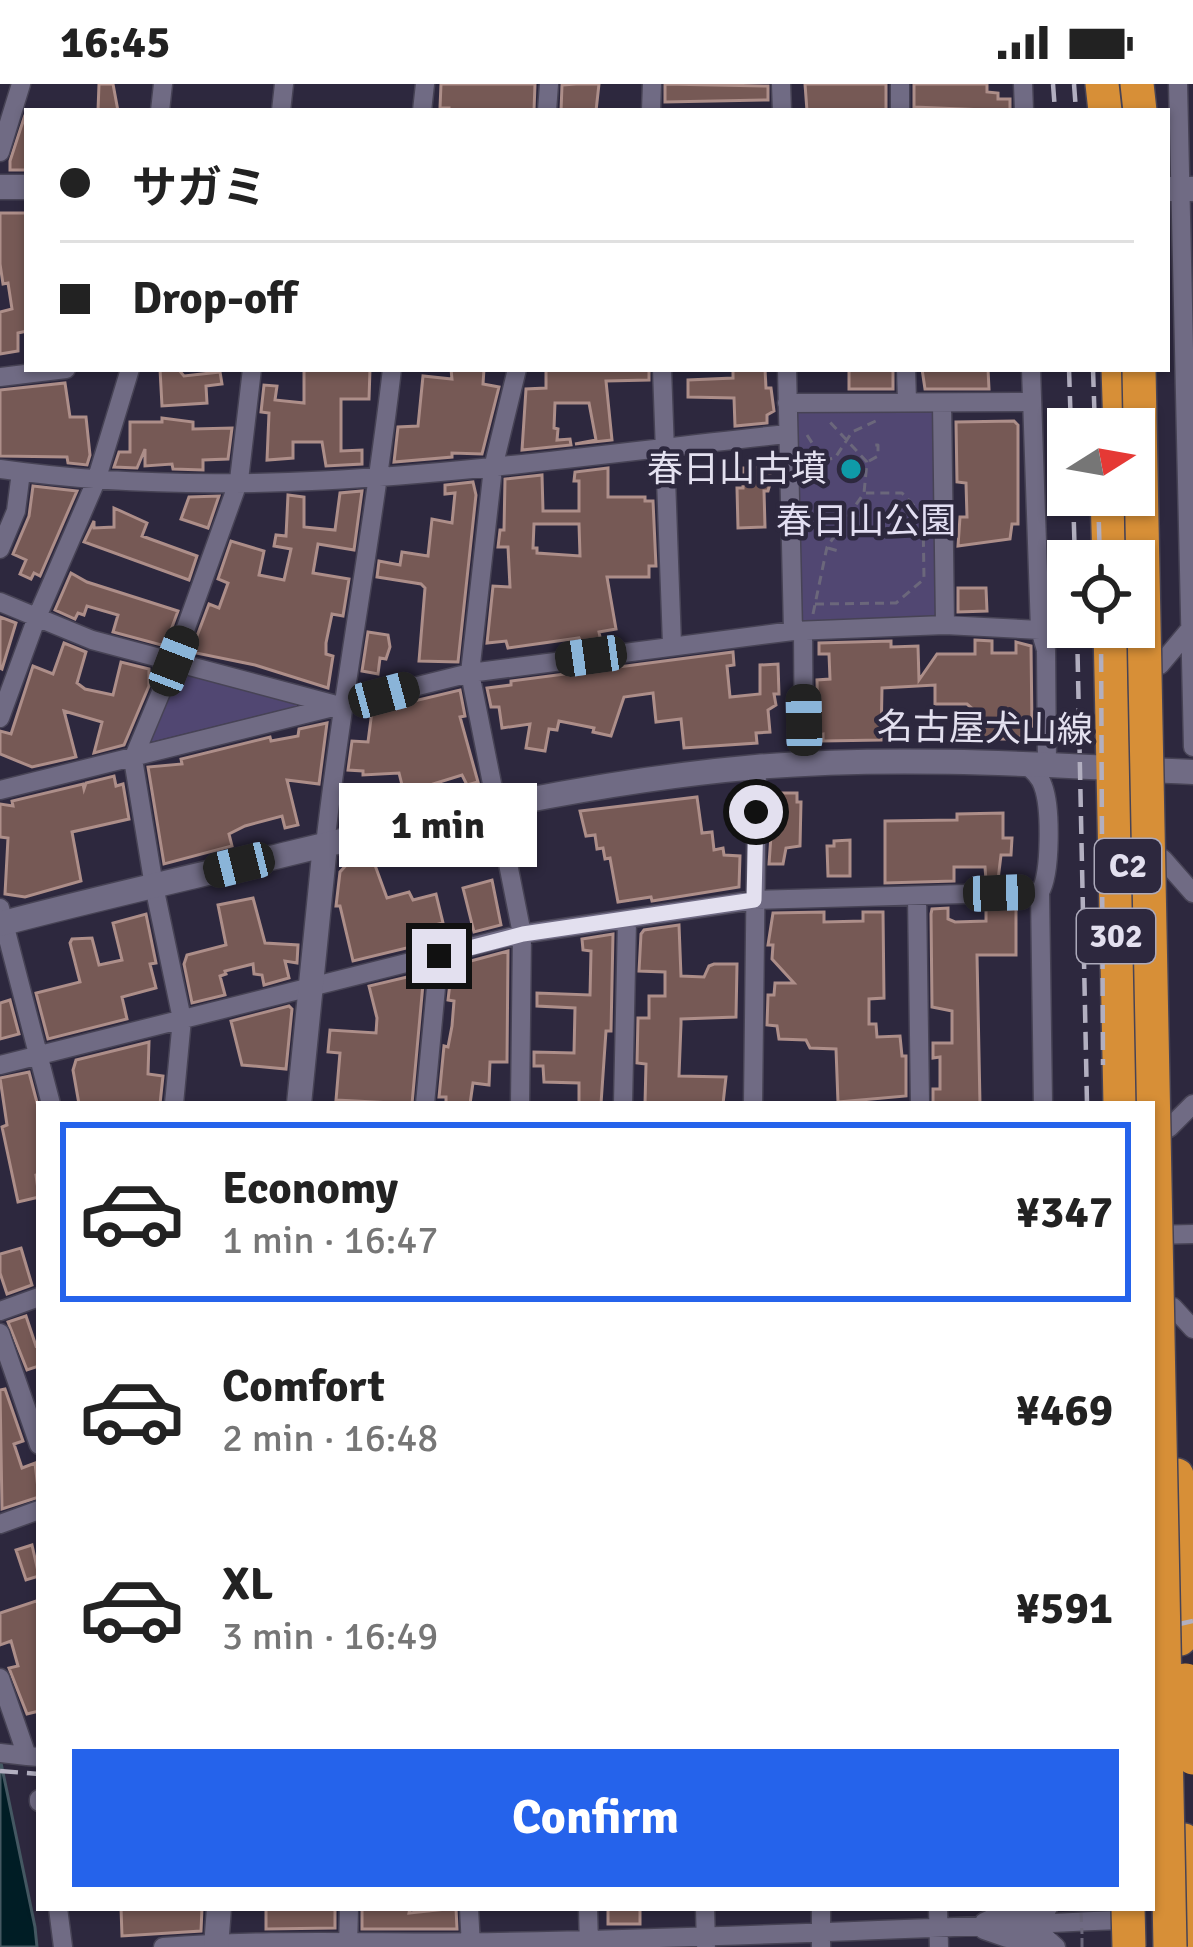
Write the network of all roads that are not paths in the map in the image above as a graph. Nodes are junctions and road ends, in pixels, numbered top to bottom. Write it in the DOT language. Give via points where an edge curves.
graph roads {
  1 [pos="21,84"];
  2 [pos="1178,84"];
  3 [pos="5,117"];
  4 [pos="0,152"];
  5 [pos="1180,189"];
  6 [pos="1170,306"];
  7 [pos="1184,319"];
  8 [pos="42,372"];
  9 [pos="129,372"];
  10 [pos="253,372"];
  11 [pos="392,372"];
  12 [pos="516,372"];
  13 [pos="662,372"];
  14 [pos="787,372"];
  15 [pos="906,372"];
  16 [pos="1031,372"];
  17 [pos="1105,372"];
  18 [pos="1118,372"];
  19 [pos="1139,372"];
  20 [pos="1154,372"];
  21 [pos="0,377"];
  22 [pos="907,400"];
  23 [pos="1189,400"];
  24 [pos="1032,402"];
  25 [pos="787,403"];
  26 [pos="942,403"];
  27 [pos="1106,408"];
  28 [pos="1119,408"];
  29 [pos="795,432"];
  30 [pos="667,446"];
  31 [pos="493,467"];
  32 [pos="0,469"];
  33 [pos="21,472"];
  34 [pos="380,479"];
  35 [pos="239,480"];
  36 [pos="96,481"];
  37 [pos="0,549"];
  38 [pos="0,602"];
  39 [pos="37,617"];
  40 [pos="944,625"];
  41 [pos="803,628"];
  42 [pos="1040,630"];
  43 [pos="1191,636"];
  44 [pos="672,644"];
  45 [pos="1110,648"];
  46 [pos="1124,648"];
  47 [pos="174,661"];
  48 [pos="1160,665"];
  49 [pos="470,673"];
  50 [pos="341,706"];
  51 [pos="0,718"];
  52 [pos="1193,747"];
  53 [pos="133,759"];
  54 [pos="1036,764"];
  55 [pos="804,765"];
  56 [pos="757,767"];
  57 [pos="1113,767"];
  58 [pos="1177,771"];
  59 [pos="0,790"];
  60 [pos="497,804"];
  61 [pos="325,844"];
  62 [pos="1163,859"];
  63 [pos="154,886"];
  64 [pos="1040,892"];
  65 [pos="1193,892"];
  66 [pos="917,896"];
  67 [pos="754,900"];
  68 [pos="1,919"];
  69 [pos="626,921"];
  70 [pos="523,934"];
  71 [pos="439,956"];
  72 [pos="311,988"];
  73 [pos="182,1019"];
  74 [pos="39,1055"];
  75 [pos="0,1065"];
  76 [pos="50,1101"];
  77 [pos="173,1101"];
  78 [pos="299,1101"];
  79 [pos="425,1101"];
  80 [pos="520,1101"];
  81 [pos="623,1101"];
  82 [pos="753,1101"];
  83 [pos="920,1101"];
  84 [pos="1043,1101"];
  85 [pos="1120,1101"];
  86 [pos="1132,1101"];
  87 [pos="1154,1101"];
  88 [pos="1181,1116"];
  89 [pos="1155,1156"];
  90 [pos="1172,1235"];
  91 [pos="36,1298"];
  92 [pos="0,1310"];
  93 [pos="1183,1318"];
  94 [pos="0,1333"];
  95 [pos="36,1436"];
  96 [pos="1161,1451"];
  97 [pos="1185,1496"];
  98 [pos="36,1511"];
  99 [pos="0,1524"];
  100 [pos="1186,1584"];
  101 [pos="1187,1649"];
  102 [pos="0,1678"];
  103 [pos="1193,1681"];
  104 [pos="0,1753"];
  105 [pos="33,1756"];
  106 [pos="1193,1757"];
  107 [pos="1189,1855"];
  108 [pos="58,1911"];
  109 [pos="219,1911"];
  110 [pos="350,1911"];
  111 [pos="469,1911"];
  112 [pos="588,1911"];
  113 [pos="705,1911"];
  114 [pos="1007,1911"];
  115 [pos="1133,1923"];
  116 [pos="974,1927"];
  117 [pos="939,1928"];
  118 [pos="821,1939"];
  119 [pos="706,1941"];
  120 [pos="589,1944"];
  121 [pos="216,1945"];
  122 [pos="470,1945"];
  123 [pos="348,1946"];
  124 [pos="64,1947"];
  125 [pos="163,1947"];
  126 [pos="1056,1947"];
  127 [pos="1150,1947"];
  128 [pos="1170,1947"];
  129 [pos="1187,1947"];
  1 -- 3 [label="street"];
  2 -- 5 [label="street"];
  3 -- 4 [label="street"];
  5 -- 7 [label="street"];
  6 -- 7 [label="street"];
  7 -- 23 [label="street"];
  8 -- 21 [label="street"];
  9 -- 36 [label="street"];
  10 -- 35 [label="street"];
  11 -- 34 [label="street"];
  12 -- 31 [label="street"];
  13 -- 30 [label="street"];
  14 -- 25 [label="street"];
  15 -- 22 [label="street"];
  16 -- 24 [label="street"];
  17 -- 27 [label="highway"];
  18 -- 28 [label="highway"];
  19 -- 87 [label="highway, C2, bridge"];
  20 -- 48 [label="highway, 302"];
  22 -- 25 [label="street"];
  22 -- 26 [label="street"];
  23 -- 43 [label="street"];
  24 -- 26 [label="street"];
  24 -- 42 [label="street"];
  25 -- 29 [label="street"];
  26 -- 40 [label="street"];
  29 -- 30 [label="street"];
  29 -- 41 [label="street"];
  30 -- 31 [label="street"];
  30 -- 44 [label="street"];
  31 -- 34 [label="street"];
  31 -- 49 [label="street"];
  32 -- 33 [label="street"];
  33 -- 36 [label="street"];
  33 -- 37 [label="street"];
  34 -- 35 [label="street"];
  34 -- 50 [label="street"];
  35 -- 36 [label="street"];
  35 -- 47 [label="street"];
  36 -- 39 [label="street"];
  38 -- 39 [label="street"];
  39 -- 47 [label="street"];
  39 -- 51 [label="street"];
  40 -- 41 [label="street"];
  40 -- 42 [label="street"];
  41 -- 44 [label="street"];
  41 -- 55 [label="street"];
  42 -- 54 [label="street" via="1046,650"];
  43 -- 48 [label="street"];
  43 -- 52 [label="street"];
  44 -- 49 [label="street"];
  45 -- 57 [label="highway, 302"];
  46 -- 86 [label="highway, C2"];
  47 -- 50 [label="street"];
  47 -- 53 [label="street"];
  48 -- 58 [label="highway, 302"];
  49 -- 50 [label="street"];
  49 -- 60 [label="street"];
  50 -- 53 [label="street"];
  50 -- 61 [label="street"];
  53 -- 59 [label="street"];
  53 -- 63 [label="street"];
  54 -- 55 [label="main road, 名古屋犬山線"];
  54 -- 57 [label="main road, 名古屋犬山線"];
  54 -- 64 [label="street" via="1046,796 1047,880"];
  55 -- 56 [label="main road, 名古屋犬山線"];
  56 -- 60 [label="main road, 名古屋犬山線"];
  56 -- 67 [label="street"];
  57 -- 58 [label="main road, 名古屋犬山線"];
  57 -- 85 [label="highway, 302"];
  58 -- 62 [label="highway, 302"];
  60 -- 61 [label="main road, 名古屋犬山線"];
  60 -- 70 [label="street"];
  61 -- 63 [label="main road, 名古屋犬山線"];
  61 -- 72 [label="main road"];
  62 -- 65 [label="street"];
  62 -- 88 [label="highway, 302"];
  63 -- 68 [label="main road, 名古屋犬山線"];
  63 -- 73 [label="street"];
  64 -- 66 [label="street"];
  64 -- 84 [label="street"];
  66 -- 67 [label="street"];
  66 -- 83 [label="street"];
  67 -- 69 [label="street"];
  67 -- 82 [label="street"];
  68 -- 74 [label="street"];
  69 -- 70 [label="street"];
  69 -- 81 [label="street"];
  70 -- 71 [label="street"];
  70 -- 80 [label="street"];
  71 -- 72 [label="street"];
  71 -- 79 [label="street"];
  72 -- 73 [label="street"];
  72 -- 78 [label="main road"];
  73 -- 74 [label="street"];
  73 -- 77 [label="street"];
  74 -- 75 [label="street"];
  74 -- 76 [label="street"];
  88 -- 90 [label="highway, 302"];
  89 -- 96 [label="highway, C2, bridge"];
  90 -- 93 [label="highway, 302"];
  91 -- 92 [label="street"];
  93 -- 97 [label="highway, 302"];
  94 -- 95 [label="street"];
  96 -- 106 [label="highway, bridge"];
  96 -- 128 [label="highway, C2, bridge"];
  97 -- 100 [label="highway, 302"];
  98 -- 99 [label="street"];
  100 -- 101 [label="highway, 302"];
  101 -- 103 [label="street"];
  101 -- 107 [label="highway, 302"];
  102 -- 105 [label="street"];
  104 -- 105 [label="street"];
  107 -- 129 [label="highway, 302"];
  108 -- 124 [label="street"];
  109 -- 121 [label="main road"];
  110 -- 123 [label="street"];
  111 -- 122 [label="street"];
  112 -- 120 [label="street"];
  113 -- 119 [label="street"];
  114 -- 116 [label="street"];
  115 -- 116 [label="street"];
  115 -- 127 [label="highway"];
  116 -- 117 [label="street"];
  116 -- 126 [label="street"];
  117 -- 118 [label="street"];
  118 -- 119 [label="street"];
  119 -- 120 [label="street"];
  120 -- 122 [label="street"];
  121 -- 123 [label="street"];
  121 -- 125 [label="street"];
  122 -- 123 [label="street"];
}
